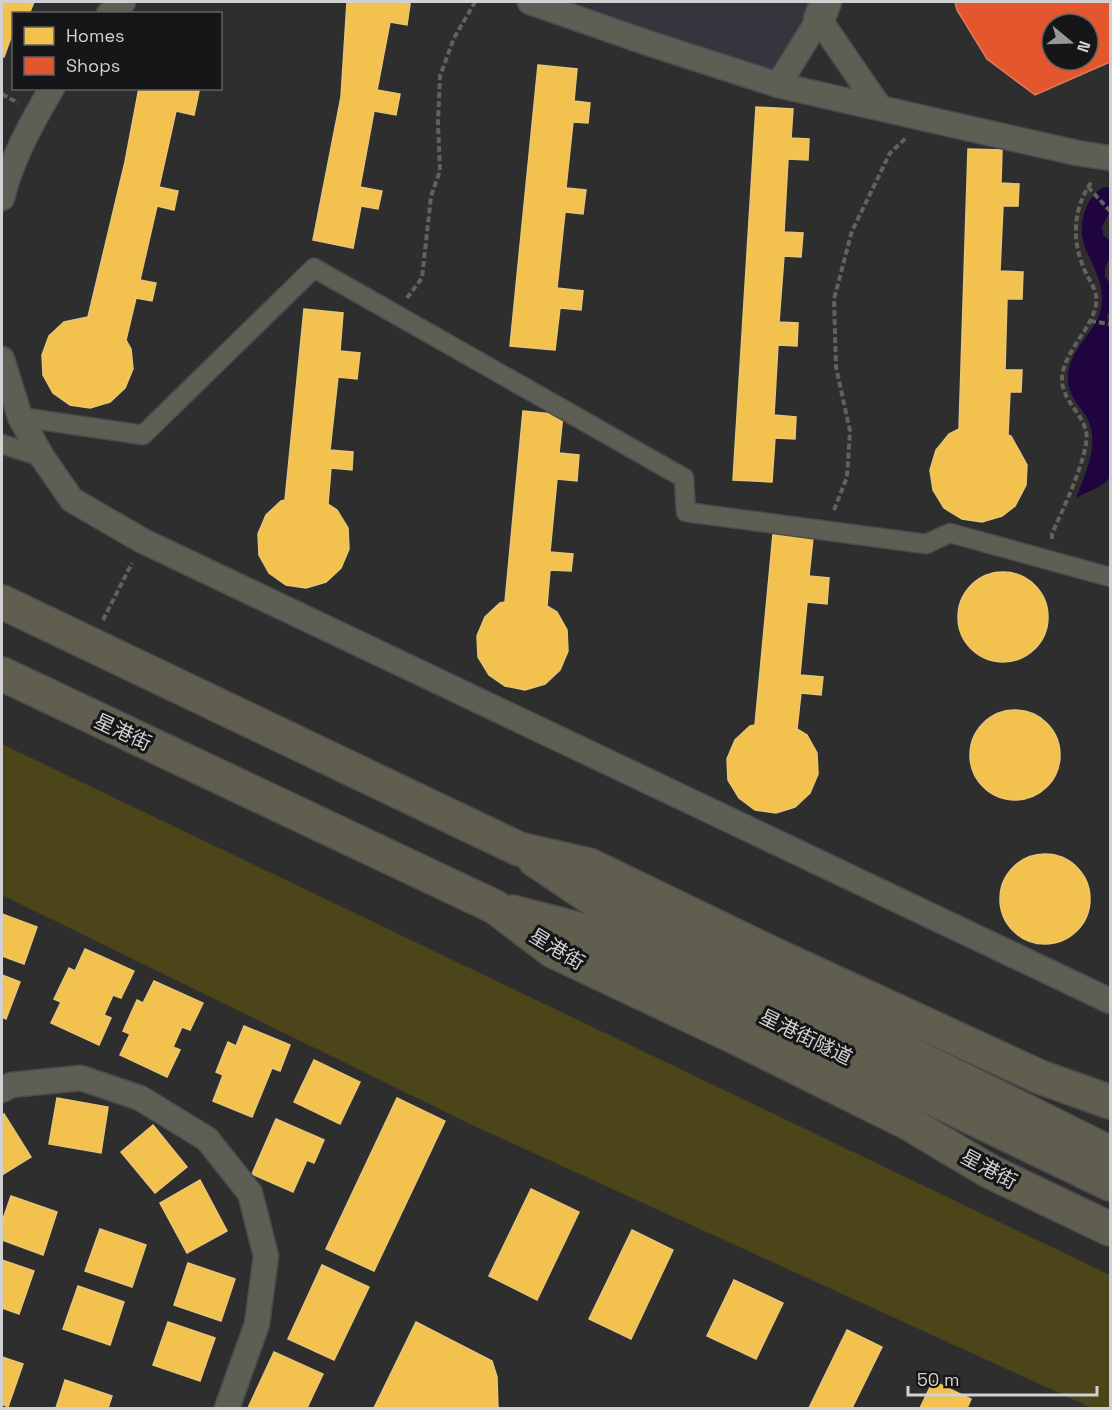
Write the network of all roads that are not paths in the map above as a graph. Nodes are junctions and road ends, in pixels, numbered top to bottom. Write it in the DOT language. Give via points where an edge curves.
graph roads {
  1 [pos="123,2"];
  2 [pos="530,2"];
  3 [pos="823,10"];
  4 [pos="111,12"];
  5 [pos="778,85"];
  6 [pos="51,90"];
  7 [pos="880,108"];
  8 [pos="1108,158"];
  9 [pos="2,198"];
  10 [pos="2,359"];
  11 [pos="20,417"];
  12 [pos="2,444"];
  13 [pos="42,457"];
  14 [pos="1110,577"];
  15 [pos="2,602"];
  16 [pos="2,674"];
  17 [pos="519,849"];
  18 [pos="495,907"];
  19 [pos="1110,1001"];
  20 [pos="2,1090"];
  21 [pos="1110,1102"];
  22 [pos="1110,1153"];
  23 [pos="1110,1184"];
  24 [pos="1110,1229"];
  25 [pos="227,1408"];
  1 -- 4 [label="street"];
  2 -- 5 [label="street"];
  3 -- 5 [label="street"];
  3 -- 7 [label="street"];
  5 -- 7 [label="street"];
  6 -- 9 [label="street" via="6,180"];
  7 -- 8 [label="street"];
  10 -- 11 [label="street"];
  11 -- 13 [label="street"];
  11 -- 14 [label="street" via="143,435 314,268 684,478 686,512 926,543 950,533"];
  12 -- 13 [label="street"];
  13 -- 19 [label="street" via="72,500 143,541"];
  15 -- 17 [label="main road"];
  16 -- 18 [label="main road, 星港街"];
  17 -- 21 [label="main road" via="589,865 1040,1077"];
  17 -- 22 [label="main road, 星港街隧道" via="599,903"];
  18 -- 23 [label="main road, 星港街隧道" via="585,931"];
  18 -- 24 [label="main road, 星港街" via="553,951 890,1114 989,1171"];
  20 -- 25 [label="street" via="11,1084 81,1078 140,1098 207,1140 250,1193 266,1256 257,1324"];
}
